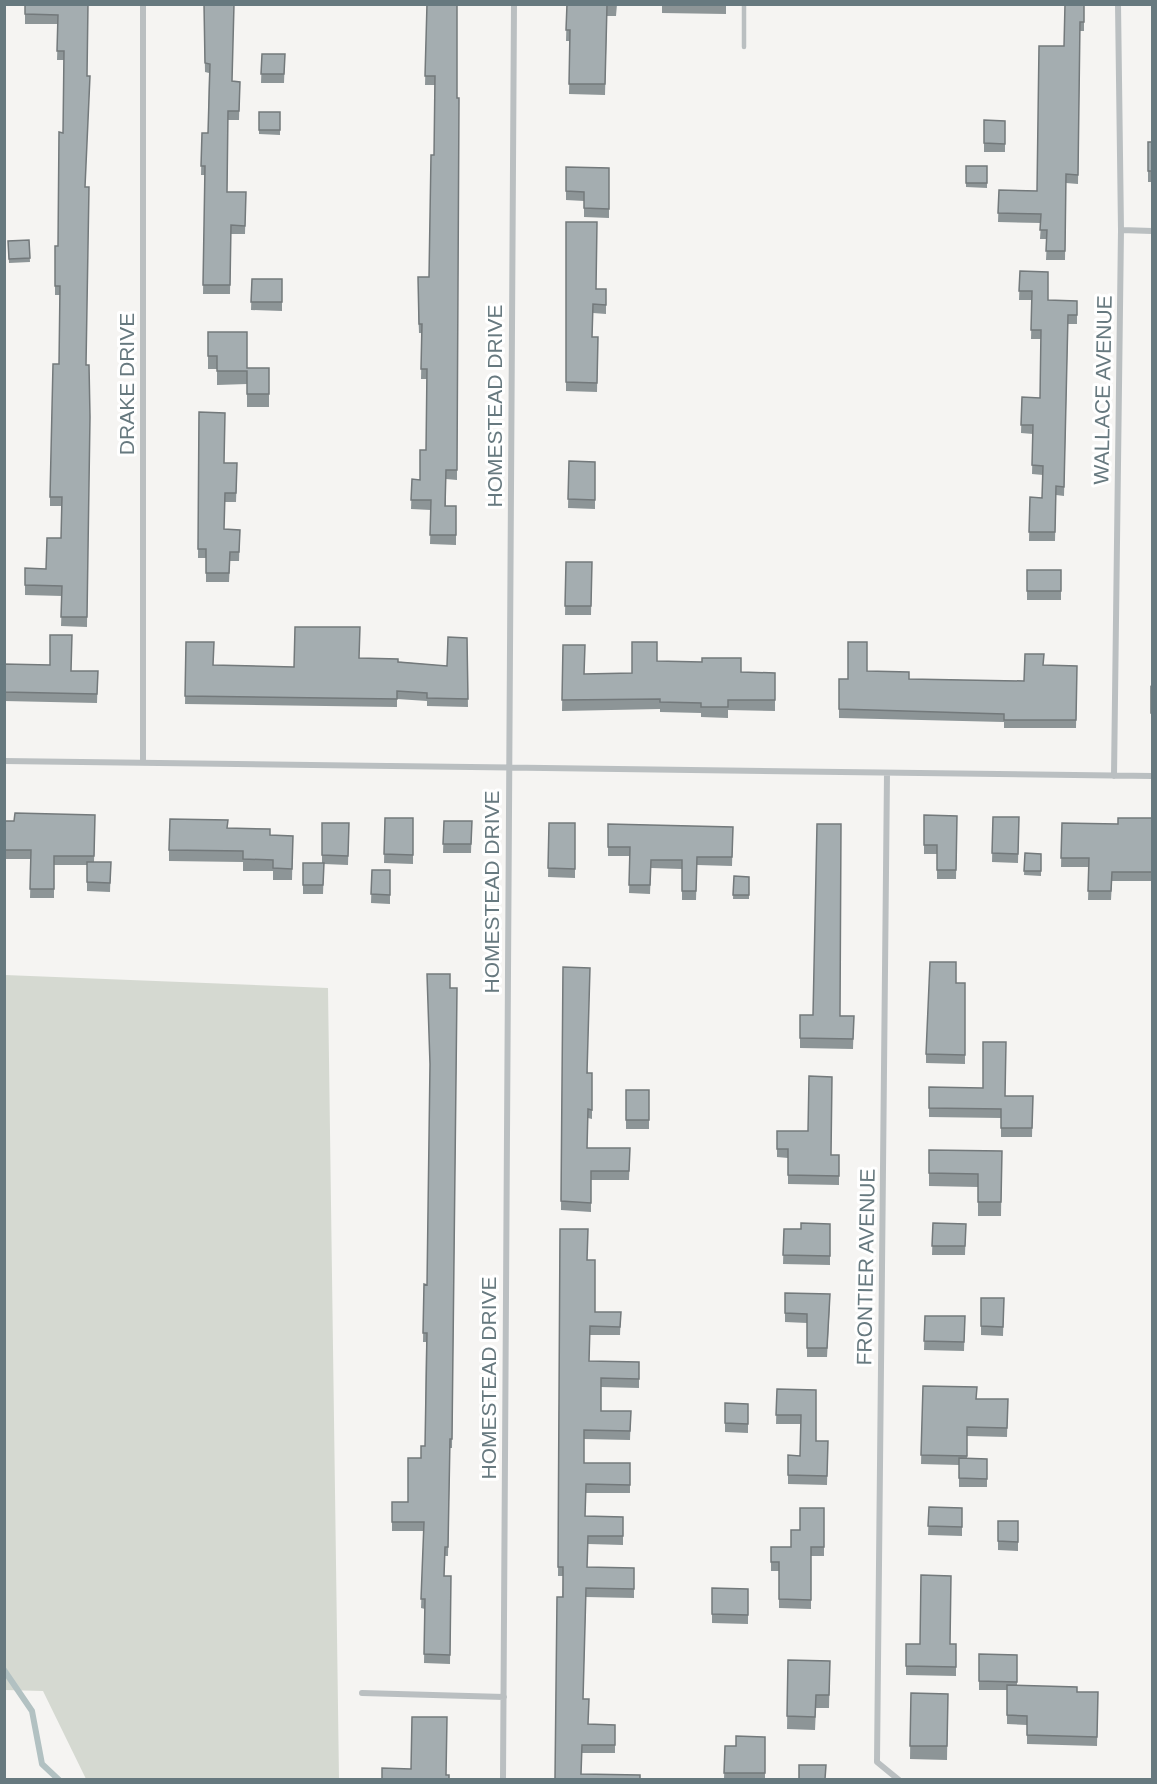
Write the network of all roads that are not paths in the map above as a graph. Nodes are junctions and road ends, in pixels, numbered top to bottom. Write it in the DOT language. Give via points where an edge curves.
graph roads {
  1 [pos="143,4"];
  2 [pos="514,4"];
  3 [pos="744,4"];
  4 [pos="1118,4"];
  5 [pos="744,47"];
  6 [pos="1121,230"];
  7 [pos="1152,231"];
  8 [pos="4,761"];
  9 [pos="143,763"];
  10 [pos="509,768"];
  11 [pos="888,773"];
  12 [pos="1114,776"];
  13 [pos="1152,776"];
  14 [pos="362,1693"];
  15 [pos="504,1697"];
  16 [pos="503,1779"];
  17 [pos="899,1779"];
  1 -- 9 [label="street, DRAKE DRIVE"];
  2 -- 10 [label="street, HOMESTEAD DRIVE"];
  3 -- 5 [label="lane"];
  4 -- 6 [label="street, WALLACE AVENUE"];
  6 -- 7 [label="street"];
  6 -- 12 [label="street, WALLACE AVENUE"];
  8 -- 9 [label="street"];
  9 -- 10 [label="street"];
  10 -- 11 [label="street"];
  10 -- 15 [label="street, HOMESTEAD DRIVE"];
  11 -- 12 [label="street"];
  11 -- 17 [label="street, FRONTIER AVENUE" via="877,1762"];
  12 -- 13 [label="street"];
  14 -- 15 [label="street"];
  15 -- 16 [label="street, HOMESTEAD DRIVE"];
}
